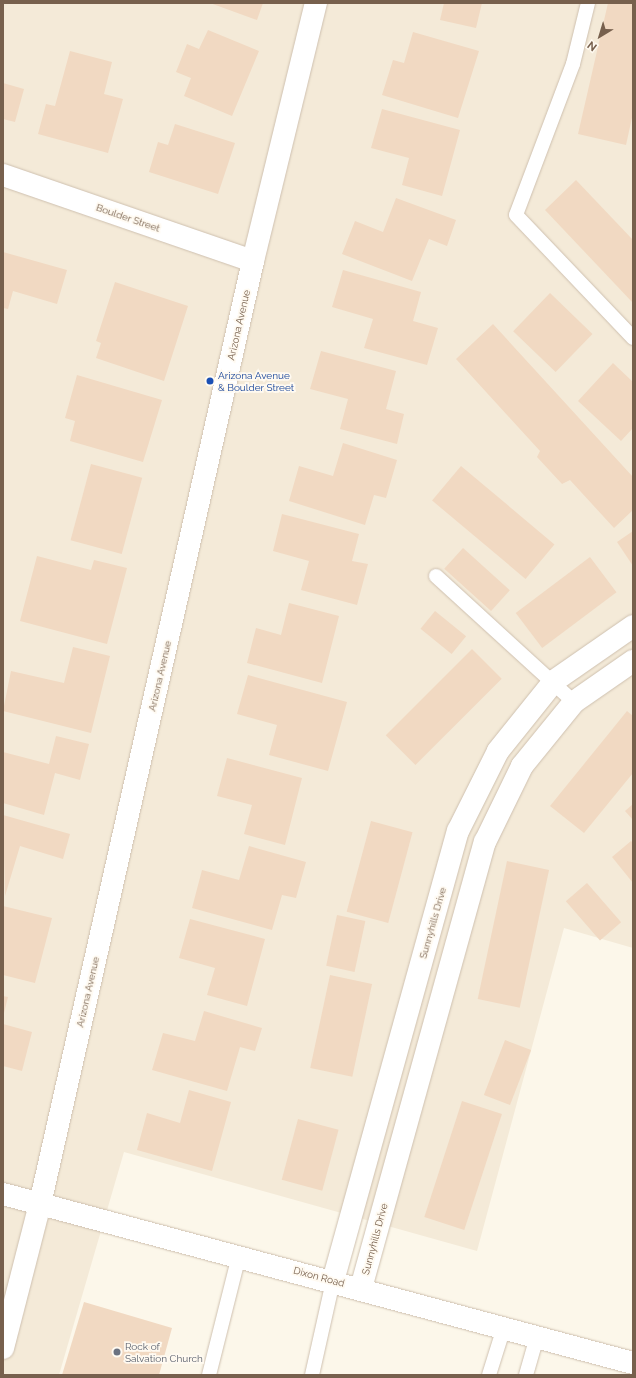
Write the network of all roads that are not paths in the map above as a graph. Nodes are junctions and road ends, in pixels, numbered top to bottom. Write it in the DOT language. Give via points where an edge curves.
graph roads {
  1 [pos="316,3"];
  2 [pos="588,3"];
  3 [pos="3,175"];
  4 [pos="253,261"];
  5 [pos="633,338"];
  6 [pos="436,576"];
  7 [pos="633,626"];
  8 [pos="633,661"];
  9 [pos="554,681"];
  10 [pos="574,702"];
  11 [pos="3,1194"];
  12 [pos="40,1204"];
  13 [pos="239,1256"];
  14 [pos="333,1281"];
  15 [pos="361,1288"];
  16 [pos="504,1328"];
  17 [pos="537,1337"];
  18 [pos="3,1348"];
  19 [pos="633,1363"];
  20 [pos="209,1375"];
  21 [pos="312,1375"];
  22 [pos="489,1375"];
  23 [pos="526,1375"];
  1 -- 4 [label="street, Arizona Avenue"];
  2 -- 5 [label="lane" via="573,64 516,215"];
  3 -- 4 [label="street, Boulder Street"];
  4 -- 12 [label="street, Arizona Avenue"];
  6 -- 9 [label="lane"];
  7 -- 9 [label="street, Sunnyhills Drive"];
  8 -- 10 [label="street, Sunnyhills Drive"];
  9 -- 10 [label="lane"];
  9 -- 14 [label="street, Sunnyhills Drive" via="498,751 458,831"];
  10 -- 15 [label="street, Sunnyhills Drive" via="522,766 485,842"];
  11 -- 12 [label="street, Dixon Road"];
  12 -- 13 [label="street, Dixon Road"];
  12 -- 18 [label="street, Arizona Avenue"];
  13 -- 14 [label="street, Dixon Road"];
  13 -- 20 [label="lane"];
  14 -- 15 [label="street, Dixon Road"];
  14 -- 21 [label="lane"];
  15 -- 16 [label="street, Dixon Road"];
  16 -- 17 [label="street, Dixon Road"];
  16 -- 22 [label="lane"];
  17 -- 19 [label="street, Dixon Road"];
  17 -- 23 [label="lane"];
}
